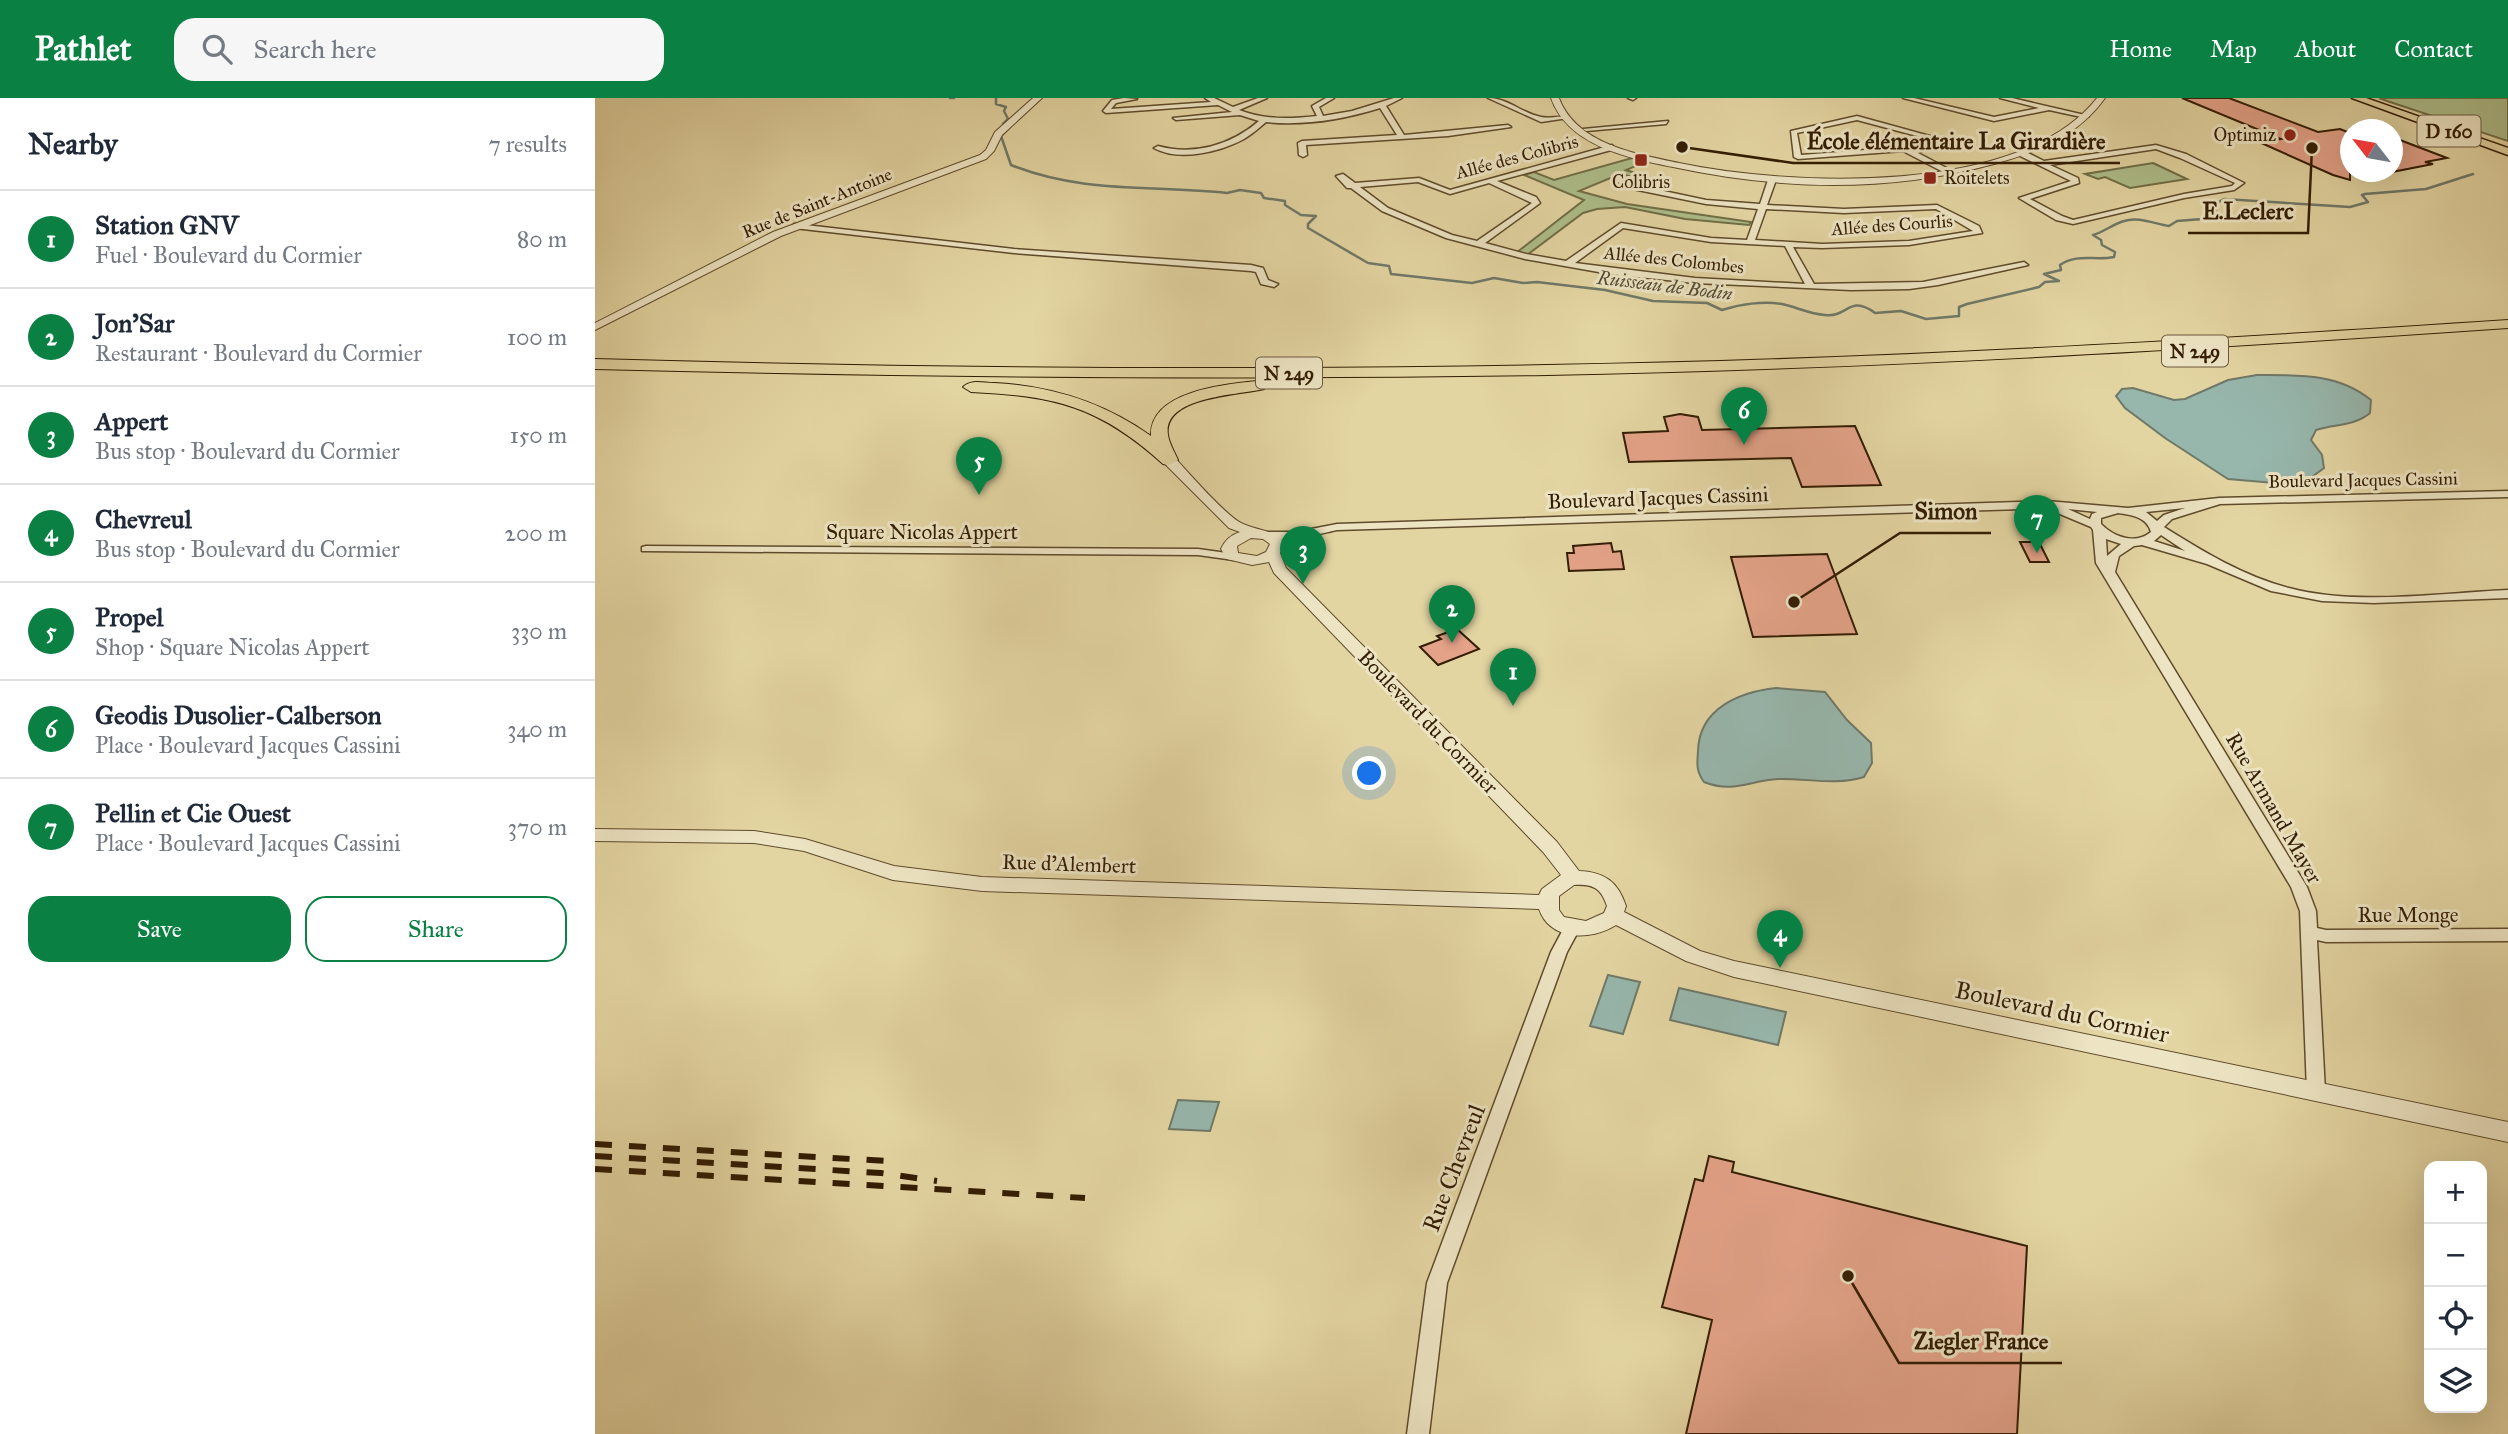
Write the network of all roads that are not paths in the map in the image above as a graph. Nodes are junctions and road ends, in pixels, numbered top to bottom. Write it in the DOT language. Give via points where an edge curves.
graph roads {
  1 [pos="1038,98"];
  2 [pos="1208,98"];
  3 [pos="1264,98"];
  4 [pos="1331,98"];
  5 [pos="1399,98"];
  6 [pos="1491,98"];
  7 [pos="1555,98"];
  8 [pos="1906,98"];
  9 [pos="2003,98"];
  10 [pos="2101,98"];
  11 [pos="2357,98"];
  12 [pos="2367,98"];
  13 [pos="1134,99"];
  14 [pos="2024,100"];
  15 [pos="1219,103"];
  16 [pos="1381,108"];
  17 [pos="2048,108"];
  18 [pos="1234,109"];
  19 [pos="1244,113"];
  20 [pos="1321,116"];
  21 [pos="2086,116"];
  22 [pos="1176,118"];
  23 [pos="1565,118"];
  24 [pos="1264,120"];
  25 [pos="1666,122"];
  26 [pos="1509,127"];
  27 [pos="1582,129"];
  28 [pos="1397,136"];
  29 [pos="1158,148"];
  30 [pos="1612,148"];
  31 [pos="2508,149"];
  32 [pos="1913,153"];
  33 [pos="2021,153"];
  34 [pos="1303,155"];
  35 [pos="2046,163"];
  36 [pos="1952,173"];
  37 [pos="1340,176"];
  38 [pos="1619,179"];
  39 [pos="1772,180"];
  40 [pos="1490,181"];
  41 [pos="1350,186"];
  42 [pos="1450,192"];
  43 [pos="1462,197"];
  44 [pos="1763,208"];
  45 [pos="797,226"];
  46 [pos="1750,243"];
  47 [pos="1479,244"];
  48 [pos="1788,245"];
  49 [pos="1568,264"];
  50 [pos="2024,265"];
  51 [pos="1274,284"];
  52 [pos="1811,287"];
  53 [pos="2508,317"];
  54 [pos="2508,324"];
  55 [pos="595,327"];
  56 [pos="2508,333"];
  57 [pos="2430,337"];
  58 [pos="2291,339"];
  59 [pos="595,364"];
  60 [pos="595,373"];
  61 [pos="825,379"];
  62 [pos="1377,379"];
  63 [pos="1169,460"];
  64 [pos="2508,494"];
  65 [pos="2219,501"];
  66 [pos="2022,506"];
  67 [pos="2109,510"];
  68 [pos="2129,511"];
  69 [pos="2097,528"];
  70 [pos="2157,528"];
  71 [pos="1261,534"];
  72 [pos="1296,535"];
  73 [pos="1233,541"];
  74 [pos="2137,542"];
  75 [pos="646,549"];
  76 [pos="1277,557"];
  77 [pos="2211,562"];
  78 [pos="2109,572"];
  79 [pos="2508,594"];
  80 [pos="595,835"];
  81 [pos="1574,878"];
  82 [pos="1546,902"];
  83 [pos="1614,915"];
  84 [pos="1572,928"];
  85 [pos="2308,932"];
  86 [pos="2508,935"];
  87 [pos="2316,1091"];
  88 [pos="2508,1132"];
  89 [pos="1418,1434"];
  1 -- 45 [label="street, Rue de Saint-Antoine" via="998,134 983,157"];
  2 -- 15 [label="street"];
  3 -- 18 [label="street"];
  4 -- 20 [label="street" via="1315,106"];
  5 -- 16 [label="street"];
  6 -- 23 [label="street" via="1541,120"];
  7 -- 23 [label="street"];
  8 -- 17 [label="street" via="1994,119"];
  9 -- 14 [label="street"];
  10 -- 21 [label="street"];
  11 -- 31 [label="main road, D 160"];
  12 -- 31 [label="main road, D 160"];
  13 -- 15 [label="street" via="1114,101 1106,111"];
  14 -- 17 [label="street"];
  15 -- 18 [label="street"];
  16 -- 20 [label="street"];
  16 -- 28 [label="street"];
  17 -- 21 [label="street"];
  18 -- 19 [label="street"];
  19 -- 22 [label="street"];
  19 -- 24 [label="street"];
  20 -- 24 [label="street"];
  21 -- 33 [label="street" via="2057,137"];
  23 -- 27 [label="street"];
  24 -- 29 [label="street" via="1243,137 1225,143 1189,150"];
  25 -- 27 [label="street"];
  26 -- 28 [label="street"];
  27 -- 30 [label="street"];
  28 -- 34 [label="street" via="1302,144"];
  30 -- 39 [label="street" via="1682,167"];
  30 -- 40 [label="street, Allée des Colibris"];
  32 -- 32 [label="street" via="1904,149 1798,157 1793,132 1864,118 1937,142"];
  32 -- 36 [label="street"];
  33 -- 35 [label="street"];
  33 -- 36 [label="street"];
  35 -- 35 [label="street" via="2073,176 2075,183 2023,198 2074,222 2240,183 2156,147"];
  36 -- 39 [label="street" via="1859,182"];
  37 -- 41 [label="street, Allée des Colombes"];
  38 -- 44 [label="street" via="1623,185 1664,194"];
  39 -- 44 [label="street"];
  40 -- 42 [label="street, Allée des Colibris"];
  40 -- 47 [label="street" via="1536,203"];
  41 -- 42 [label="street, Allée des Colibris" via="1419,180"];
  41 -- 47 [label="street, Allée des Colombes" via="1405,217"];
  42 -- 43 [label="street"];
  44 -- 46 [label="street"];
  44 -- 48 [label="street, Allée des Courlis" via="1937,207 1978,230 1909,243"];
  45 -- 51 [label="street" via="1014,251 1251,268 1260,270 1264,282"];
  45 -- 55 [label="street, Rue de Saint-Antoine"];
  46 -- 48 [label="street, Allée des Courlis"];
  46 -- 49 [label="street, Allée des Courlis" via="1621,225"];
  47 -- 49 [label="street, Allée des Colombes"];
  48 -- 52 [label="street"];
  49 -- 52 [label="street, Allée des Colombes"];
  50 -- 52 [label="street, Allée des Colombes" via="1912,285"];
  53 -- 58 [label="highway, N 249" via="2300,334"];
  54 -- 58 [label="highway, N 249"];
  56 -- 57 [label="highway, N 249"];
  57 -- 62 [label="highway, N 249" via="1878,366"];
  58 -- 59 [label="highway, N 249" via="1876,359 1449,371 972,372"];
  60 -- 61 [label="highway, N 249"];
  61 -- 62 [label="highway, N 249"];
  61 -- 63 [label="highway, N 249" via="996,388 1057,396 1119,419"];
  62 -- 63 [label="highway, N 249" via="1204,394 1170,410 1160,426"];
  63 -- 73 [label="street"];
  64 -- 65 [label="street, Boulevard Jacques Cassini"];
  65 -- 68 [label="street, Boulevard Jacques Cassini"];
  65 -- 70 [label="street, Boulevard Jacques Cassini" via="2168,517"];
  66 -- 67 [label="street, Boulevard Jacques Cassini"];
  66 -- 69 [label="street, Boulevard Jacques Cassini" via="2062,511"];
  66 -- 72 [label="street, Boulevard Jacques Cassini" via="1337,527"];
  67 -- 68 [label="street, Boulevard Jacques Cassini"];
  67 -- 69 [label="street" via="2096,516"];
  68 -- 70 [label="street" via="2147,517"];
  69 -- 74 [label="street, Boulevard Jacques Cassini" via="2114,538"];
  69 -- 78 [label="street, Rue Armand Mayer" via="2102,563"];
  70 -- 74 [label="street, Boulevard Jacques Cassini" via="2154,537"];
  70 -- 77 [label="street"];
  71 -- 72 [label="street, Boulevard Jacques Cassini"];
  71 -- 73 [label="street"];
  71 -- 76 [label="street" via="1277,541"];
  72 -- 76 [label="street, Boulevard Jacques Cassini"];
  73 -- 75 [label="street, Square Nicolas Appert" via="1198,552"];
  73 -- 76 [label="street, Boulevard du Cormier" via="1250,561"];
  74 -- 77 [label="street, Boulevard Jacques Cassini"];
  74 -- 78 [label="street" via="2115,552"];
  76 -- 81 [label="street, Boulevard du Cormier"];
  77 -- 79 [label="street" via="2262,584 2330,598"];
  78 -- 85 [label="street, Rue Armand Mayer" via="2299,887 2308,911"];
  80 -- 82 [label="street, Rue d’Alembert" via="754,837 805,845 893,873 982,884"];
  81 -- 82 [label="street" via="1555,887"];
  81 -- 83 [label="street" via="1593,879 1609,887 1617,901"];
  82 -- 84 [label="street" via="1553,918"];
  83 -- 84 [label="street" via="1596,927"];
  83 -- 87 [label="street, Boulevard du Cormier" via="1693,956 1734,969"];
  84 -- 89 [label="street, Rue Chevreul" via="1559,952 1437,1283"];
  85 -- 86 [label="street, Rue Monge" via="2326,936"];
  85 -- 87 [label="street, Rue Armand Mayer"];
  87 -- 88 [label="street, Boulevard du Cormier"];
}
